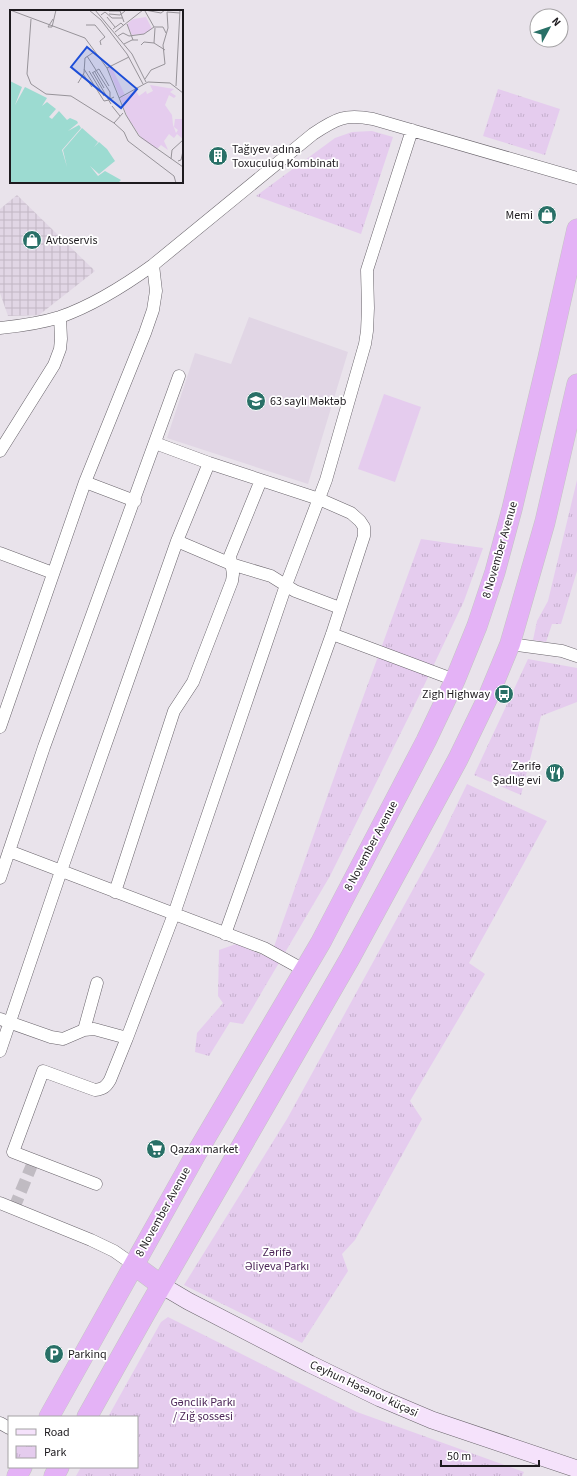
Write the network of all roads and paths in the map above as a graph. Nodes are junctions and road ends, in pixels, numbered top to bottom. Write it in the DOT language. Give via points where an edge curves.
graph roads {
  1 [pos="412,130"];
  2 [pos="577,178"];
  3 [pos="577,229"];
  4 [pos="153,265"];
  5 [pos="60,317"];
  6 [pos="0,328"];
  7 [pos="179,376"];
  8 [pos="577,384"];
  9 [pos="155,443"];
  10 [pos="0,451"];
  11 [pos="209,464"];
  12 [pos="260,480"];
  13 [pos="84,482"];
  14 [pos="319,499"];
  15 [pos="135,500"];
  16 [pos="177,541"];
  17 [pos="0,554"];
  18 [pos="231,564"];
  19 [pos="53,573"];
  20 [pos="286,585"];
  21 [pos="340,608"];
  22 [pos="332,634"];
  23 [pos="510,644"];
  24 [pos="577,656"];
  25 [pos="455,680"];
  26 [pos="0,727"];
  27 [pos="9,851"];
  28 [pos="61,871"];
  29 [pos="0,878"];
  30 [pos="115,892"];
  31 [pos="174,914"];
  32 [pos="226,934"];
  33 [pos="304,970"];
  34 [pos="98,983"];
  35 [pos="5,1021"];
  36 [pos="84,1030"];
  37 [pos="128,1038"];
  38 [pos="0,1051"];
  39 [pos="96,1184"];
  40 [pos="0,1203"];
  41 [pos="134,1264"];
  42 [pos="161,1285"];
  43 [pos="50,1416"];
  44 [pos="88,1416"];
  45 [pos="577,1469"];
  1 -- 2 [label="street"];
  1 -- 4 [label="street" via="359,116 342,118 327,125"];
  1 -- 14 [label="street" via="367,270 368,324 365,344"];
  3 -- 25 [label="highway, 8 November Avenue" via="512,510 477,626"];
  4 -- 5 [label="street" via="100,299"];
  4 -- 13 [label="street" via="156,291 153,310"];
  5 -- 6 [label="street"];
  5 -- 10 [label="street" via="60,349 54,365"];
  7 -- 9 [label="street"];
  8 -- 23 [label="highway" via="545,522"];
  9 -- 11 [label="street"];
  9 -- 15 [label="street"];
  11 -- 12 [label="street"];
  11 -- 16 [label="street"];
  12 -- 14 [label="street"];
  12 -- 18 [label="street" via="230,556"];
  13 -- 15 [label="street"];
  13 -- 19 [label="street"];
  14 -- 20 [label="street"];
  14 -- 21 [label="street" via="351,512 364,527 364,536"];
  15 -- 27 [label="street" via="44,747"];
  16 -- 18 [label="street"];
  16 -- 28 [label="street"];
  17 -- 19 [label="street"];
  18 -- 20 [label="street" via="272,576"];
  18 -- 30 [label="street" via="232,581 194,682 174,711"];
  19 -- 26 [label="street"];
  20 -- 21 [label="street"];
  20 -- 31 [label="street"];
  21 -- 22 [label="street"];
  22 -- 25 [label="street"];
  22 -- 32 [label="street"];
  23 -- 24 [label="street" via="562,651"];
  23 -- 42 [label="highway" via="458,759 350,958"];
  25 -- 33 [label="highway, 8 November Avenue" via="426,741"];
  27 -- 28 [label="street"];
  27 -- 29 [label="street"];
  28 -- 30 [label="street"];
  28 -- 35 [label="street"];
  30 -- 31 [label="street"];
  31 -- 32 [label="street"];
  31 -- 37 [label="street"];
  32 -- 33 [label="street" via="264,948"];
  33 -- 41 [label="highway, 8 November Avenue"];
  34 -- 36 [label="street"];
  35 -- 36 [label="street" via="63,1039"];
  35 -- 38 [label="street"];
  36 -- 37 [label="street" via="94,1029"];
  37 -- 39 [label="street" via="110,1080 101,1090 43,1071 13,1152"];
  40 -- 41 [label="street" via="114,1250"];
  41 -- 42 [label="highway"];
  41 -- 43 [label="highway, 8 November Avenue"];
  42 -- 44 [label="highway"];
  42 -- 45 [label="main road, Ceyhun Həsənov küçəsi" via="374,1395 432,1420"];
}
